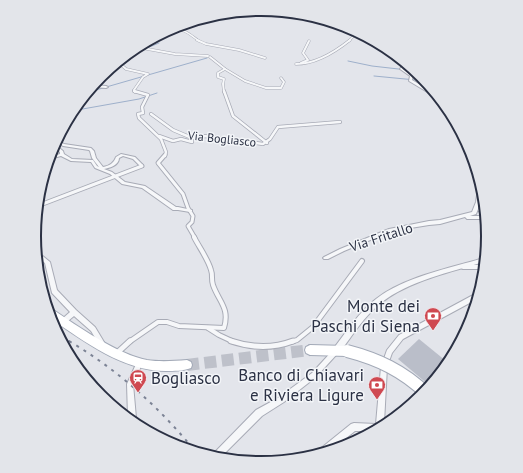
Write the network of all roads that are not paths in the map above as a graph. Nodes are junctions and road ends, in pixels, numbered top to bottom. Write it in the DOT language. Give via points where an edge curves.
graph roads {
  1 [pos="184,31"];
  2 [pos="352,36"];
  3 [pos="309,41"];
  4 [pos="146,49"];
  5 [pos="265,58"];
  6 [pos="122,66"];
  7 [pos="402,67"];
  8 [pos="225,69"];
  9 [pos="412,76"];
  10 [pos="412,76"];
  11 [pos="281,78"];
  12 [pos="100,87"];
  13 [pos="106,87"];
  14 [pos="425,89"];
  15 [pos="150,114"];
  16 [pos="340,122"];
  17 [pos="158,136"];
  18 [pos="192,138"];
  19 [pos="267,142"];
  20 [pos="62,144"];
  21 [pos="59,150"];
  22 [pos="62,155"];
  23 [pos="56,156"];
  24 [pos="142,166"];
  25 [pos="102,168"];
  26 [pos="115,177"];
  27 [pos="479,198"];
  28 [pos="44,204"];
  29 [pos="190,211"];
  30 [pos="462,217"];
  31 [pos="481,218"];
  32 [pos="42,258"];
  33 [pos="326,258"];
  34 [pos="362,261"];
  35 [pos="481,261"];
  36 [pos="463,267"];
  37 [pos="480,267"];
  38 [pos="473,298"];
  39 [pos="74,312"];
  40 [pos="60,325"];
  41 [pos="61,327"];
  42 [pos="207,327"];
  43 [pos="104,347"];
  44 [pos="310,350"];
  45 [pos="342,351"];
  46 [pos="115,354"];
  47 [pos="139,364"];
  48 [pos="187,365"];
  49 [pos="421,388"];
  50 [pos="132,415"];
  51 [pos="380,422"];
  52 [pos="371,427"];
  53 [pos="331,445"];
  54 [pos="220,453"];
  1 -- 5 [label="street" via="190,32 197,40 206,44"];
  2 -- 3 [label="street" via="333,52 309,63 296,64 308,60 303,53"];
  4 -- 8 [label="street" via="210,57"];
  6 -- 17 [label="street" via="148,74 134,91 148,95 142,107 143,113 138,114"];
  7 -- 9 [label="street" via="401,69"];
  8 -- 11 [label="street" via="252,85 266,88 281,88 284,82"];
  8 -- 19 [label="street" via="218,73 218,77 224,79 223,86 230,112"];
  10 -- 14 [label="street" via="410,80"];
  12 -- 13 [label="street"];
  15 -- 18 [label="street, Via Bogliasco" via="173,130"];
  16 -- 19 [label="street, Via Bogliasco" via="278,127"];
  17 -- 18 [label="street" via="172,142 181,139 192,142"];
  17 -- 29 [label="street" via="164,142 166,151 162,161 158,163 183,194"];
  18 -- 19 [label="street, Via Bogliasco" via="204,136 245,142"];
  20 -- 25 [label="street" via="90,149"];
  21 -- 22 [label="street"];
  22 -- 23 [label="street"];
  22 -- 25 [label="street" via="71,160 89,160 96,168"];
  24 -- 25 [label="street" via="136,159 122,155 111,167"];
  24 -- 26 [label="street"];
  25 -- 26 [label="street"];
  26 -- 28 [label="street"];
  26 -- 29 [label="street" via="128,184 143,187 174,209"];
  27 -- 30 [label="street" via="474,213"];
  29 -- 42 [label="street" via="193,216 188,226 212,271 211,280 225,310 227,321 224,328"];
  30 -- 31 [label="street"];
  30 -- 33 [label="street, Via Fritallo" via="391,230"];
  32 -- 39 [label="street" via="48,262 54,291"];
  34 -- 42 [label="street, Via Fritallo" via="318,322 308,332 281,346 247,346 215,334"];
  35 -- 36 [label="street"];
  36 -- 37 [label="street"];
  36 -- 45 [label="street" via="411,284 378,301"];
  38 -- 51 [label="street" via="401,338 389,352 384,367"];
  39 -- 40 [label="street"];
  39 -- 43 [label="street" via="93,329"];
  41 -- 43 [label="main road"];
  42 -- 46 [label="street" via="158,322"];
  43 -- 46 [label="main road"];
  44 -- 45 [label="main road"];
  45 -- 49 [label="main road, bridge" via="375,359 395,368"];
  45 -- 54 [label="street" via="281,400 259,413"];
  46 -- 47 [label="main road"];
  47 -- 48 [label="main road" via="153,367"];
  47 -- 50 [label="street" via="130,384"];
  52 -- 53 [label="street" via="354,426"];
}
